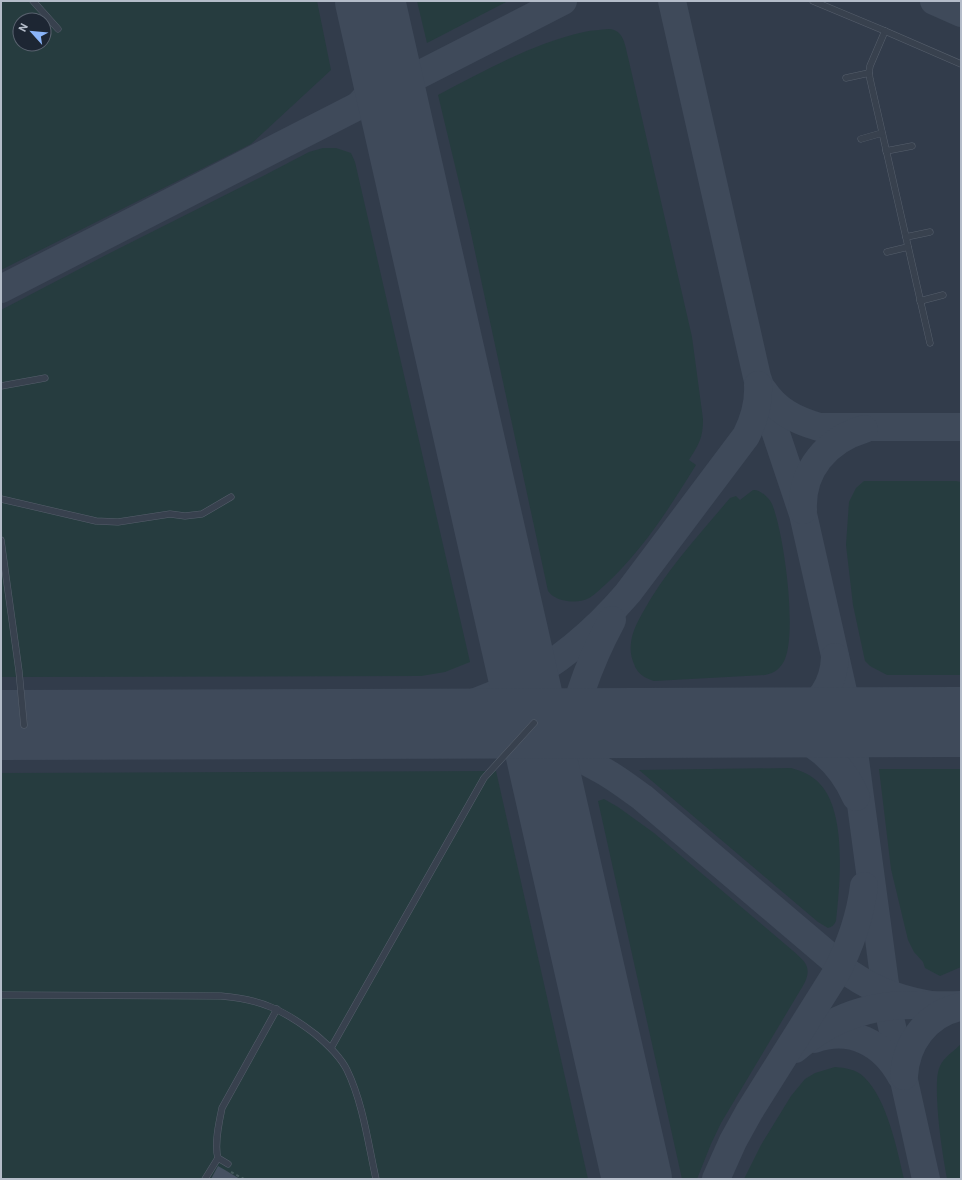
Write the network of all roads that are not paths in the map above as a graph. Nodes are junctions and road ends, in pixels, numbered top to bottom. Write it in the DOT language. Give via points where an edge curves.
graph roads {
  1 [pos="33,1"];
  2 [pos="813,1"];
  3 [pos="58,29"];
  4 [pos="885,32"];
  5 [pos="961,64"];
  6 [pos="869,73"];
  7 [pos="846,78"];
  8 [pos="882,133"];
  9 [pos="861,139"];
  10 [pos="912,146"];
  11 [pos="886,151"];
  12 [pos="930,232"];
  13 [pos="906,237"];
  14 [pos="908,247"];
  15 [pos="887,252"];
  16 [pos="943,296"];
  17 [pos="920,301"];
  18 [pos="930,343"];
  19 [pos="45,378"];
  20 [pos="1,386"];
  21 [pos="231,497"];
  22 [pos="1,499"];
  23 [pos="1,540"];
  24 [pos="534,723"];
  25 [pos="24,725"];
  26 [pos="1,995"];
  27 [pos="277,1009"];
  28 [pos="331,1048"];
  29 [pos="218,1158"];
  30 [pos="228,1164"];
  31 [pos="205,1179"];
  32 [pos="376,1179"];
  1 -- 3 [label="lane"];
  2 -- 4 [label="lane"];
  4 -- 5 [label="lane"];
  4 -- 6 [label="lane"];
  6 -- 7 [label="lane"];
  6 -- 8 [label="lane"];
  8 -- 9 [label="lane"];
  8 -- 11 [label="lane"];
  10 -- 11 [label="lane"];
  11 -- 13 [label="lane"];
  12 -- 13 [label="lane"];
  13 -- 14 [label="lane"];
  14 -- 15 [label="lane"];
  14 -- 17 [label="lane"];
  16 -- 17 [label="lane"];
  17 -- 18 [label="lane"];
  19 -- 20 [label="lane"];
  21 -- 22 [label="lane" via="208,508 202,514 170,514 118,522 96,522"];
  23 -- 25 [label="lane"];
  24 -- 28 [label="lane" via="484,778"];
  26 -- 27 [label="lane" via="221,996 247,999"];
  27 -- 28 [label="lane" via="307,1028"];
  27 -- 29 [label="lane" via="222,1108 216,1152"];
  28 -- 32 [label="lane" via="352,1081"];
  29 -- 30 [label="lane"];
  29 -- 31 [label="lane"];
}
